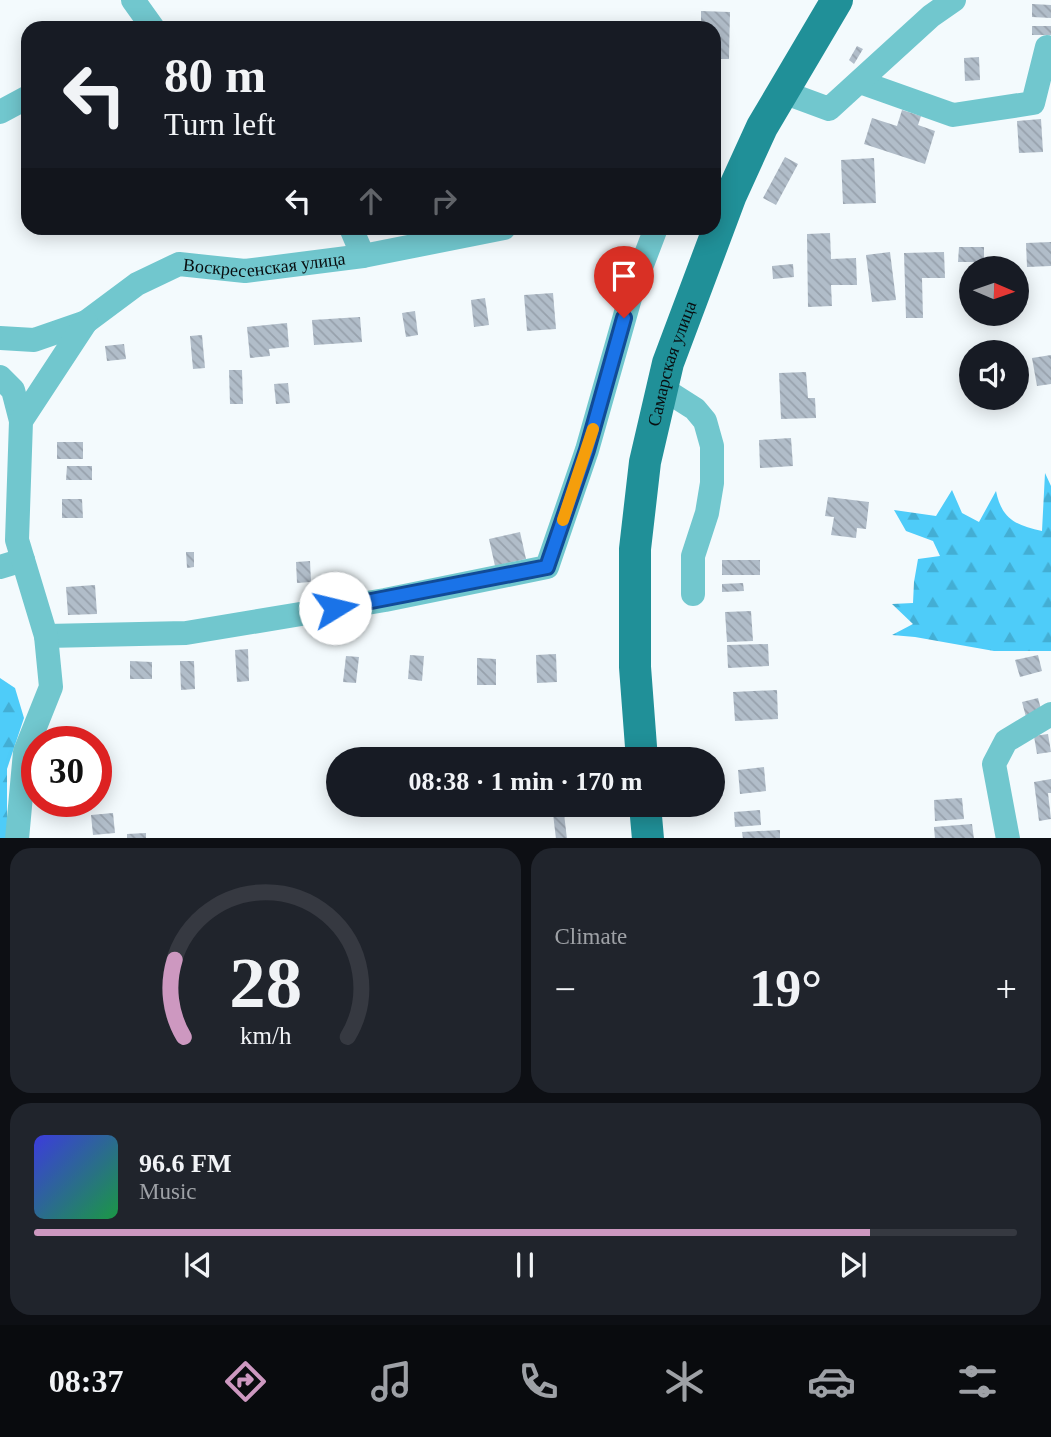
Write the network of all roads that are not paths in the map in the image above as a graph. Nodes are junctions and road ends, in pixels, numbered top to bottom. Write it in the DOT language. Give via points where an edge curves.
graph roads {
  1 [pos="133,0"];
  2 [pos="837,0"];
  3 [pos="954,0"];
  4 [pos="148,21"];
  5 [pos="1047,47"];
  6 [pos="860,82"];
  7 [pos="783,92"];
  8 [pos="21,101"];
  9 [pos="0,112"];
  10 [pos="723,195"];
  11 [pos="354,235"];
  12 [pos="469,235"];
  13 [pos="653,235"];
  14 [pos="710,235"];
  15 [pos="363,256"];
  16 [pos="86,322"];
  17 [pos="0,338"];
  18 [pos="0,377"];
  19 [pos="662,388"];
  20 [pos="21,421"];
  21 [pos="11,563"];
  22 [pos="693,594"];
  23 [pos="46,636"];
  24 [pos="1051,714"];
  25 [pos="641,747"];
  26 [pos="646,817"];
  27 [pos="17,838"];
  28 [pos="648,838"];
  29 [pos="1008,838"];
  1 -- 4 [label="street"];
  2 -- 7 [label="main road, Самарская улица"];
  3 -- 6 [label="street"];
  5 -- 6 [label="street" via="1032,103 953,115"];
  6 -- 7 [label="street" via="829,109"];
  7 -- 10 [label="main road, Самарская улица"];
  8 -- 9 [label="street"];
  11 -- 15 [label="street"];
  12 -- 15 [label="street, Воскресенская улица"];
  13 -- 23 [label="street" via="547,567 186,633"];
  14 -- 19 [label="main road, Самарская улица"];
  15 -- 16 [label="street, Воскресенская улица" via="245,271 179,264 137,284"];
  16 -- 17 [label="street, Воскресенская улица" via="34,340"];
  16 -- 20 [label="street"];
  18 -- 20 [label="street" via="13,390"];
  19 -- 22 [label="street" via="695,409 705,421 712,446 709,503 693,556"];
  19 -- 25 [label="main road, Самарская улица" via="645,462 635,549 635,667"];
  20 -- 21 [label="street" via="17,540"];
  21 -- 23 [label="street"];
  23 -- 27 [label="street" via="51,687 26,752"];
  24 -- 29 [label="street" via="1006,741 994,764"];
  26 -- 28 [label="main road"];
}
